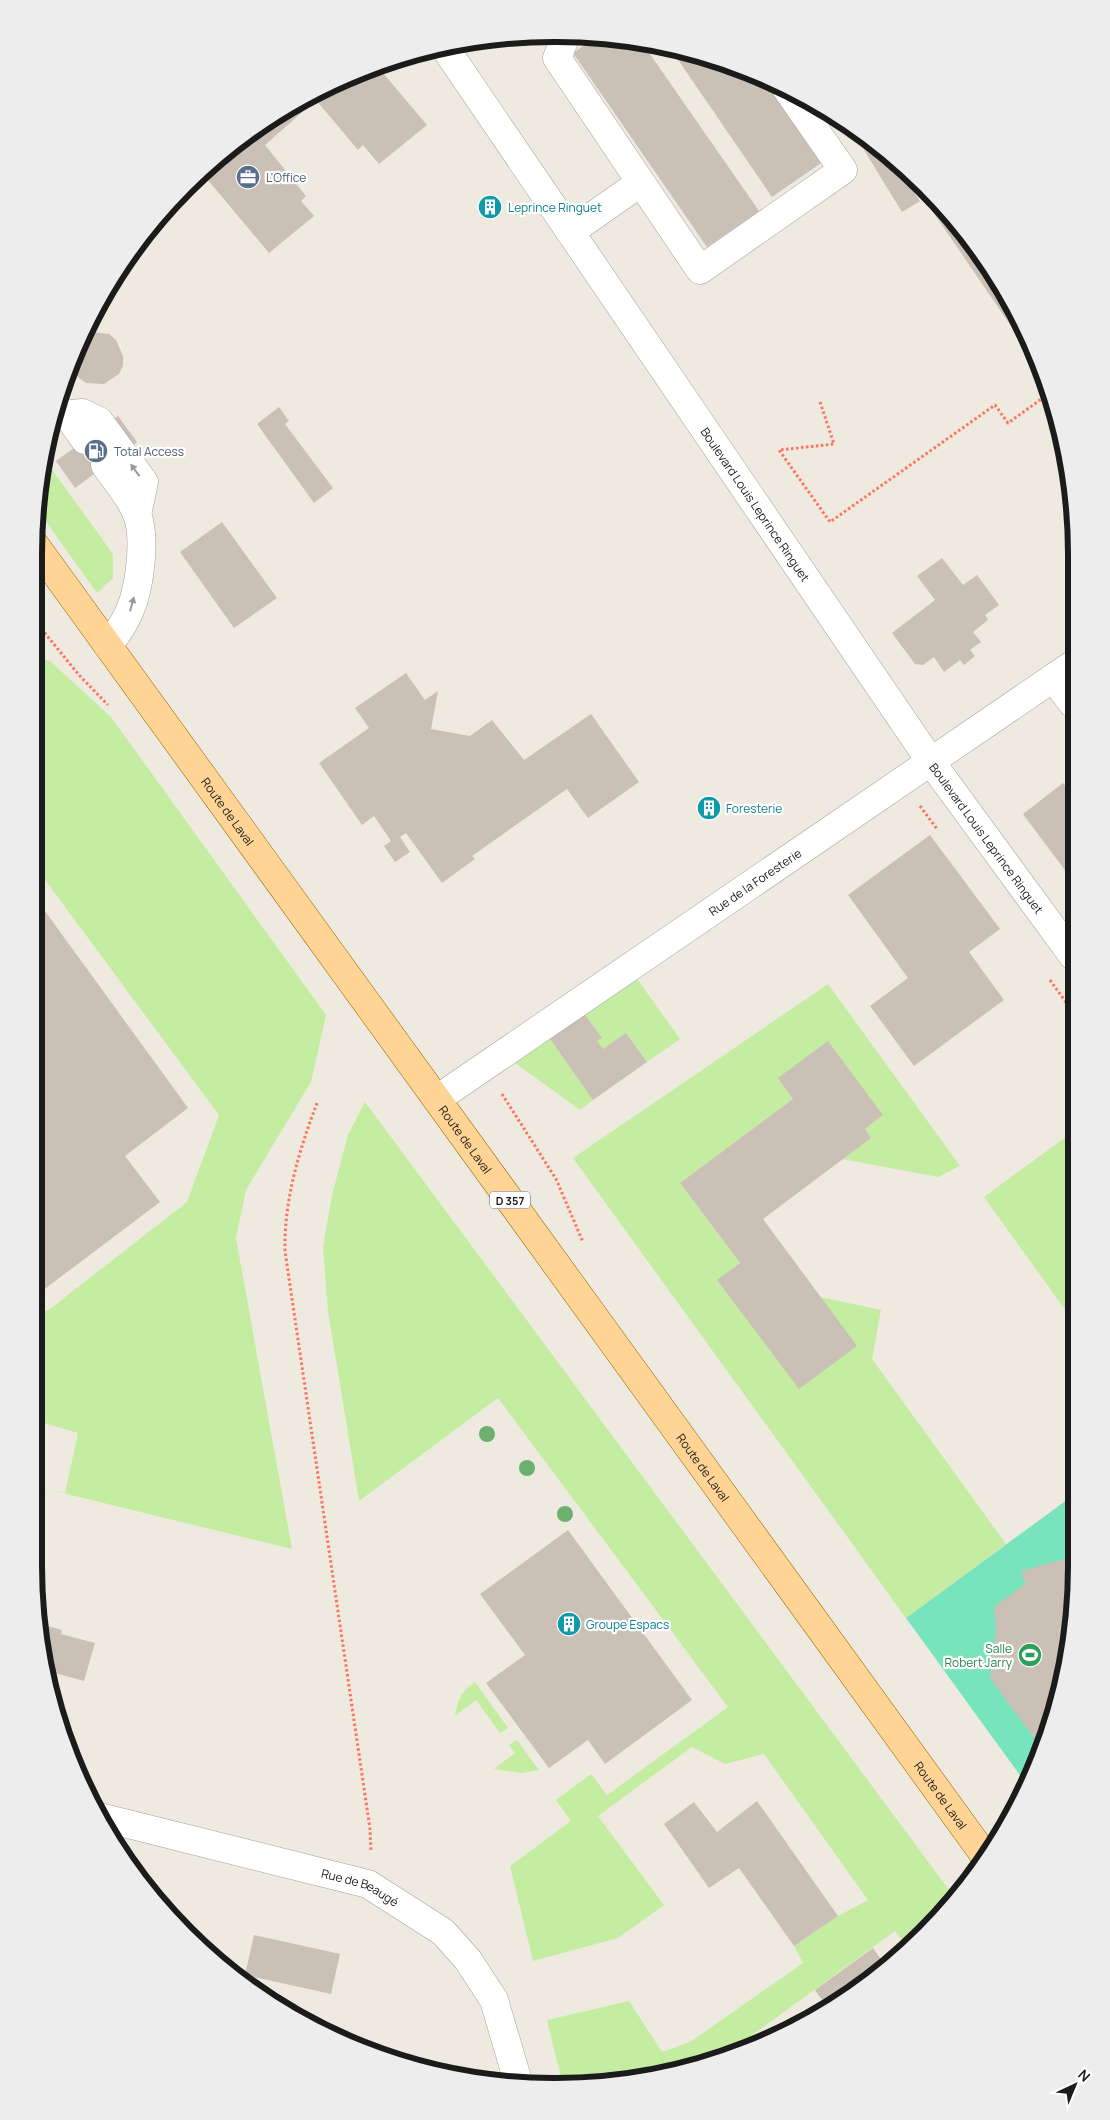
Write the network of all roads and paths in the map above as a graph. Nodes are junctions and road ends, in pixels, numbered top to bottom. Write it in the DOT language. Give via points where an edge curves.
graph roads {
  1 [pos="563,42"];
  2 [pos="449,54"];
  3 [pos="796,103"];
  4 [pos="640,183"];
  5 [pos="570,232"];
  6 [pos="1043,398"];
  7 [pos="820,402"];
  8 [pos="62,415"];
  9 [pos="62,417"];
  10 [pos="85,440"];
  11 [pos="105,466"];
  12 [pos="137,515"];
  13 [pos="42,555"];
  14 [pos="108,646"];
  15 [pos="1063,671"];
  16 [pos="1068,689"];
  17 [pos="931,762"];
  18 [pos="1068,949"];
  19 [pos="483,1067"];
  20 [pos="436,1099"];
  21 [pos="317,1103"];
  22 [pos="585,1245"];
  23 [pos="110,1820"];
  24 [pos="370,1829"];
  25 [pos="981,1850"];
  26 [pos="516,2076"];
  1 -- 4 [label="street" via="557,58"];
  2 -- 5 [label="street, Boulevard Louis Leprince Ringuet"];
  3 -- 4 [label="street" via="843,170 700,270"];
  4 -- 5 [label="street"];
  5 -- 17 [label="street, Boulevard Louis Leprince Ringuet"];
  6 -- 7 [label="path" via="1008,423 995,405 830,522 779,450 834,444"];
  12 -- 8 [label="street, one-way" via="144,482 99,421 82,413"];
  9 -- 10 [label="street" via="70,420"];
  11 -- 12 [label="street" via="127,495"];
  14 -- 12 [label="street, one-way" via="122,629 131,608 142,543"];
  13 -- 14 [label="main road, Route de Laval / D 357"];
  14 -- 20 [label="main road, Route de Laval / D 357"];
  15 -- 16 [label="street"];
  15 -- 17 [label="street, Rue de la Foresterie"];
  17 -- 18 [label="street, Boulevard Louis Leprince Ringuet"];
  17 -- 19 [label="street, Rue de la Foresterie"];
  19 -- 20 [label="street, Rue de la Foresterie"];
  19 -- 22 [label="path" via="556,1179"];
  20 -- 25 [label="main road, Route de Laval / D 357"];
  21 -- 24 [label="path" via="289,1196 285,1251"];
  23 -- 26 [label="street, Rue de Beaugé" via="368,1884 443,1932 468,1960 494,2000"];
}
